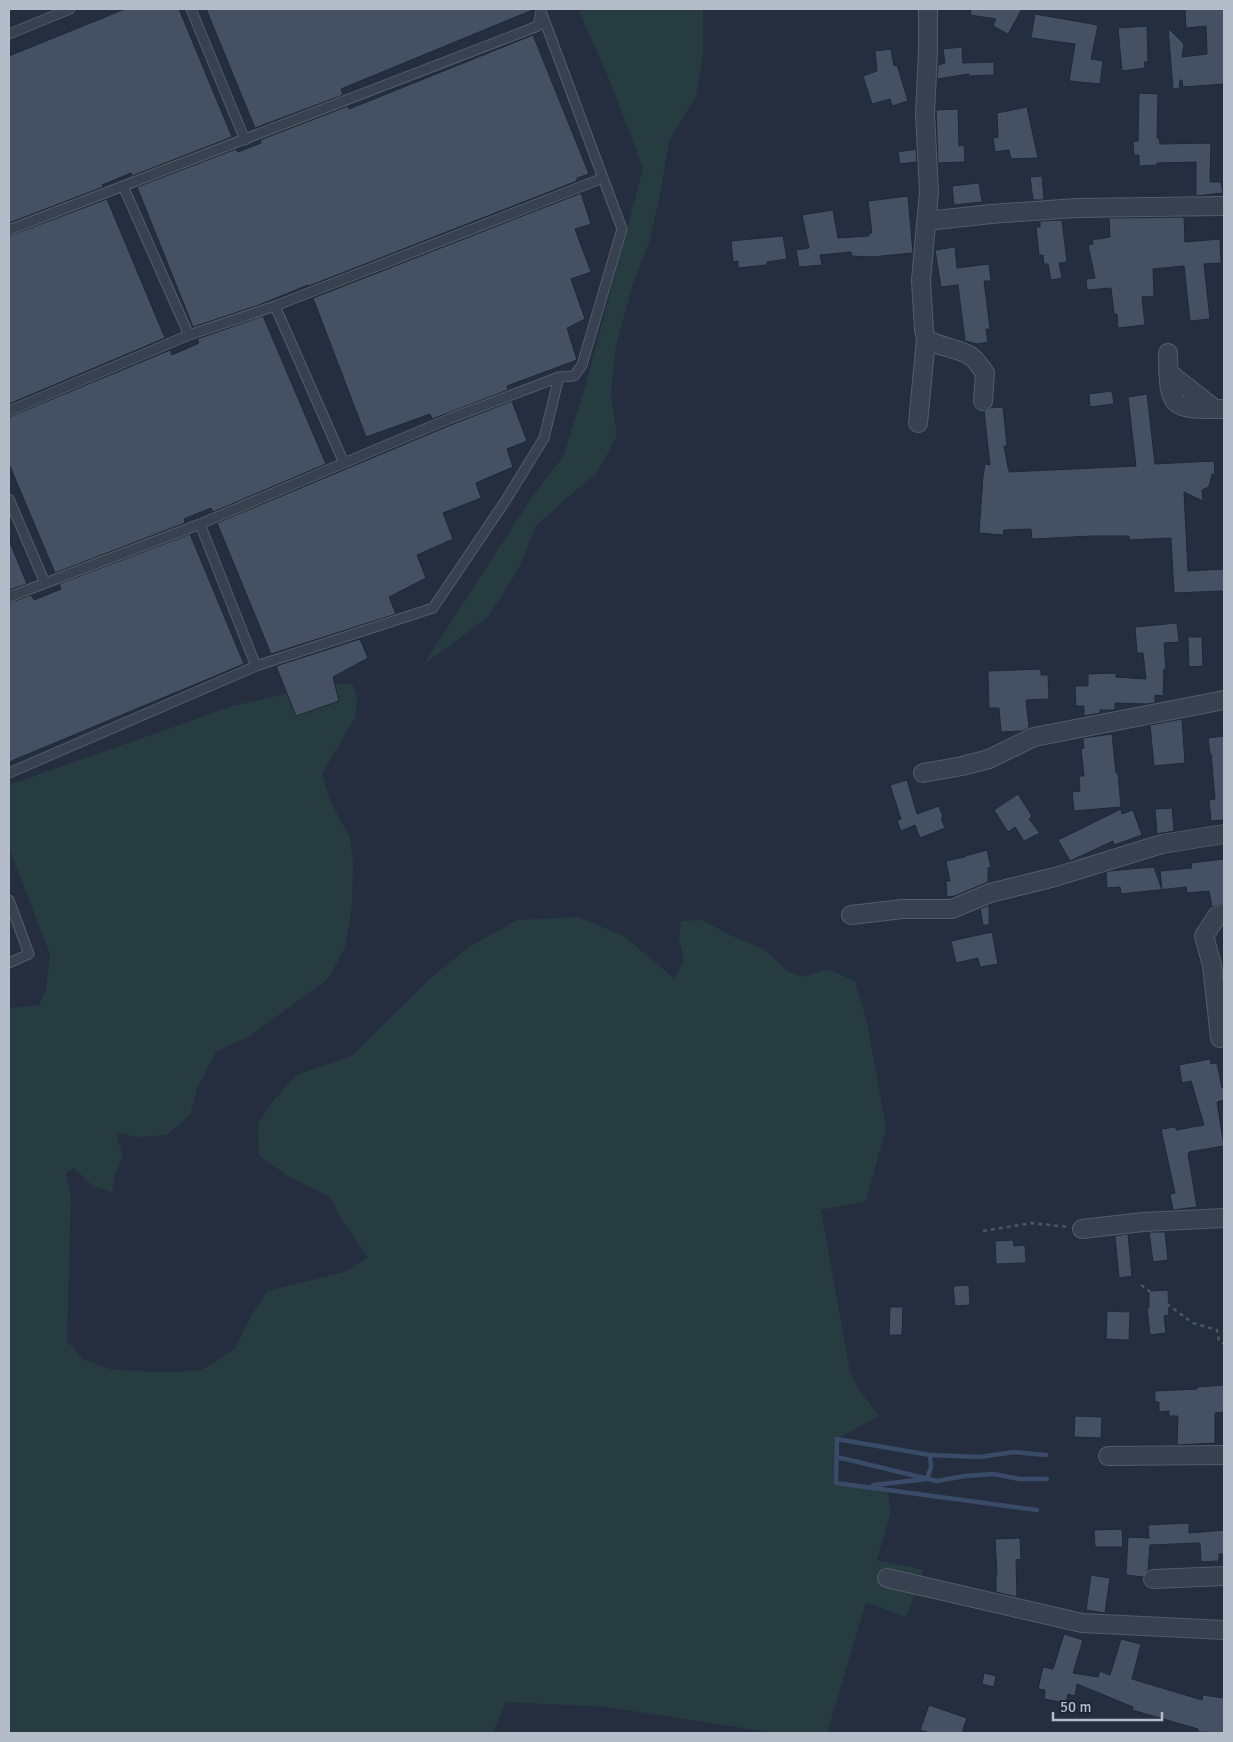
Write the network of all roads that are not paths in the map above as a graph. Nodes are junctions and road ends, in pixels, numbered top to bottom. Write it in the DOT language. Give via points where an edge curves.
graph roads {
  1 [pos="70,9"];
  2 [pos="191,9"];
  3 [pos="928,9"];
  4 [pos="541,10"];
  5 [pos="9,34"];
  6 [pos="245,140"];
  7 [pos="603,178"];
  8 [pos="123,186"];
  9 [pos="1224,206"];
  10 [pos="927,221"];
  11 [pos="9,230"];
  12 [pos="275,306"];
  13 [pos="189,335"];
  14 [pos="926,339"];
  15 [pos="1168,354"];
  16 [pos="559,377"];
  17 [pos="983,401"];
  18 [pos="1220,409"];
  19 [pos="9,411"];
  20 [pos="918,423"];
  21 [pos="344,463"];
  22 [pos="9,499"];
  23 [pos="200,524"];
  24 [pos="45,583"];
  25 [pos="9,597"];
  26 [pos="256,666"];
  27 [pos="1224,700"];
  28 [pos="9,773"];
  29 [pos="923,773"];
  30 [pos="1224,834"];
  31 [pos="9,900"];
  32 [pos="1224,914"];
  33 [pos="851,915"];
  34 [pos="9,963"];
  35 [pos="1221,1027"];
  36 [pos="1224,1218"];
  37 [pos="1082,1228"];
  38 [pos="1224,1455"];
  39 [pos="1108,1456"];
  40 [pos="1224,1576"];
  41 [pos="886,1578"];
  42 [pos="1153,1579"];
  43 [pos="1224,1630"];
  1 -- 5 [label="lane"];
  2 -- 6 [label="lane"];
  3 -- 10 [label="street" via="925,114 929,192"];
  4 -- 6 [label="lane" via="538,26"];
  4 -- 7 [label="lane"];
  6 -- 8 [label="lane"];
  7 -- 12 [label="lane"];
  7 -- 16 [label="lane" via="622,229 582,365 574,376"];
  8 -- 11 [label="lane"];
  8 -- 13 [label="lane"];
  9 -- 10 [label="street" via="1076,208"];
  10 -- 14 [label="street" via="921,280"];
  12 -- 13 [label="lane"];
  12 -- 21 [label="lane"];
  13 -- 19 [label="lane"];
  14 -- 17 [label="street" via="972,357 986,373"];
  14 -- 20 [label="street"];
  15 -- 18 [label="street" via="1170,394 1174,402 1182,408"];
  16 -- 21 [label="lane"];
  16 -- 26 [label="lane" via="544,438 433,608"];
  21 -- 23 [label="lane"];
  22 -- 24 [label="lane"];
  23 -- 24 [label="lane"];
  23 -- 26 [label="lane"];
  24 -- 25 [label="lane"];
  26 -- 28 [label="lane"];
  27 -- 29 [label="street" via="1034,737 989,759"];
  30 -- 33 [label="street" via="1162,844 990,893 952,909 902,908"];
  31 -- 34 [label="lane" via="29,954"];
  32 -- 35 [label="street" via="1216,916 1204,936 1212,964"];
  36 -- 37 [label="street"];
  38 -- 39 [label="street"];
  40 -- 42 [label="street"];
  41 -- 43 [label="street" via="1082,1622"];
}
